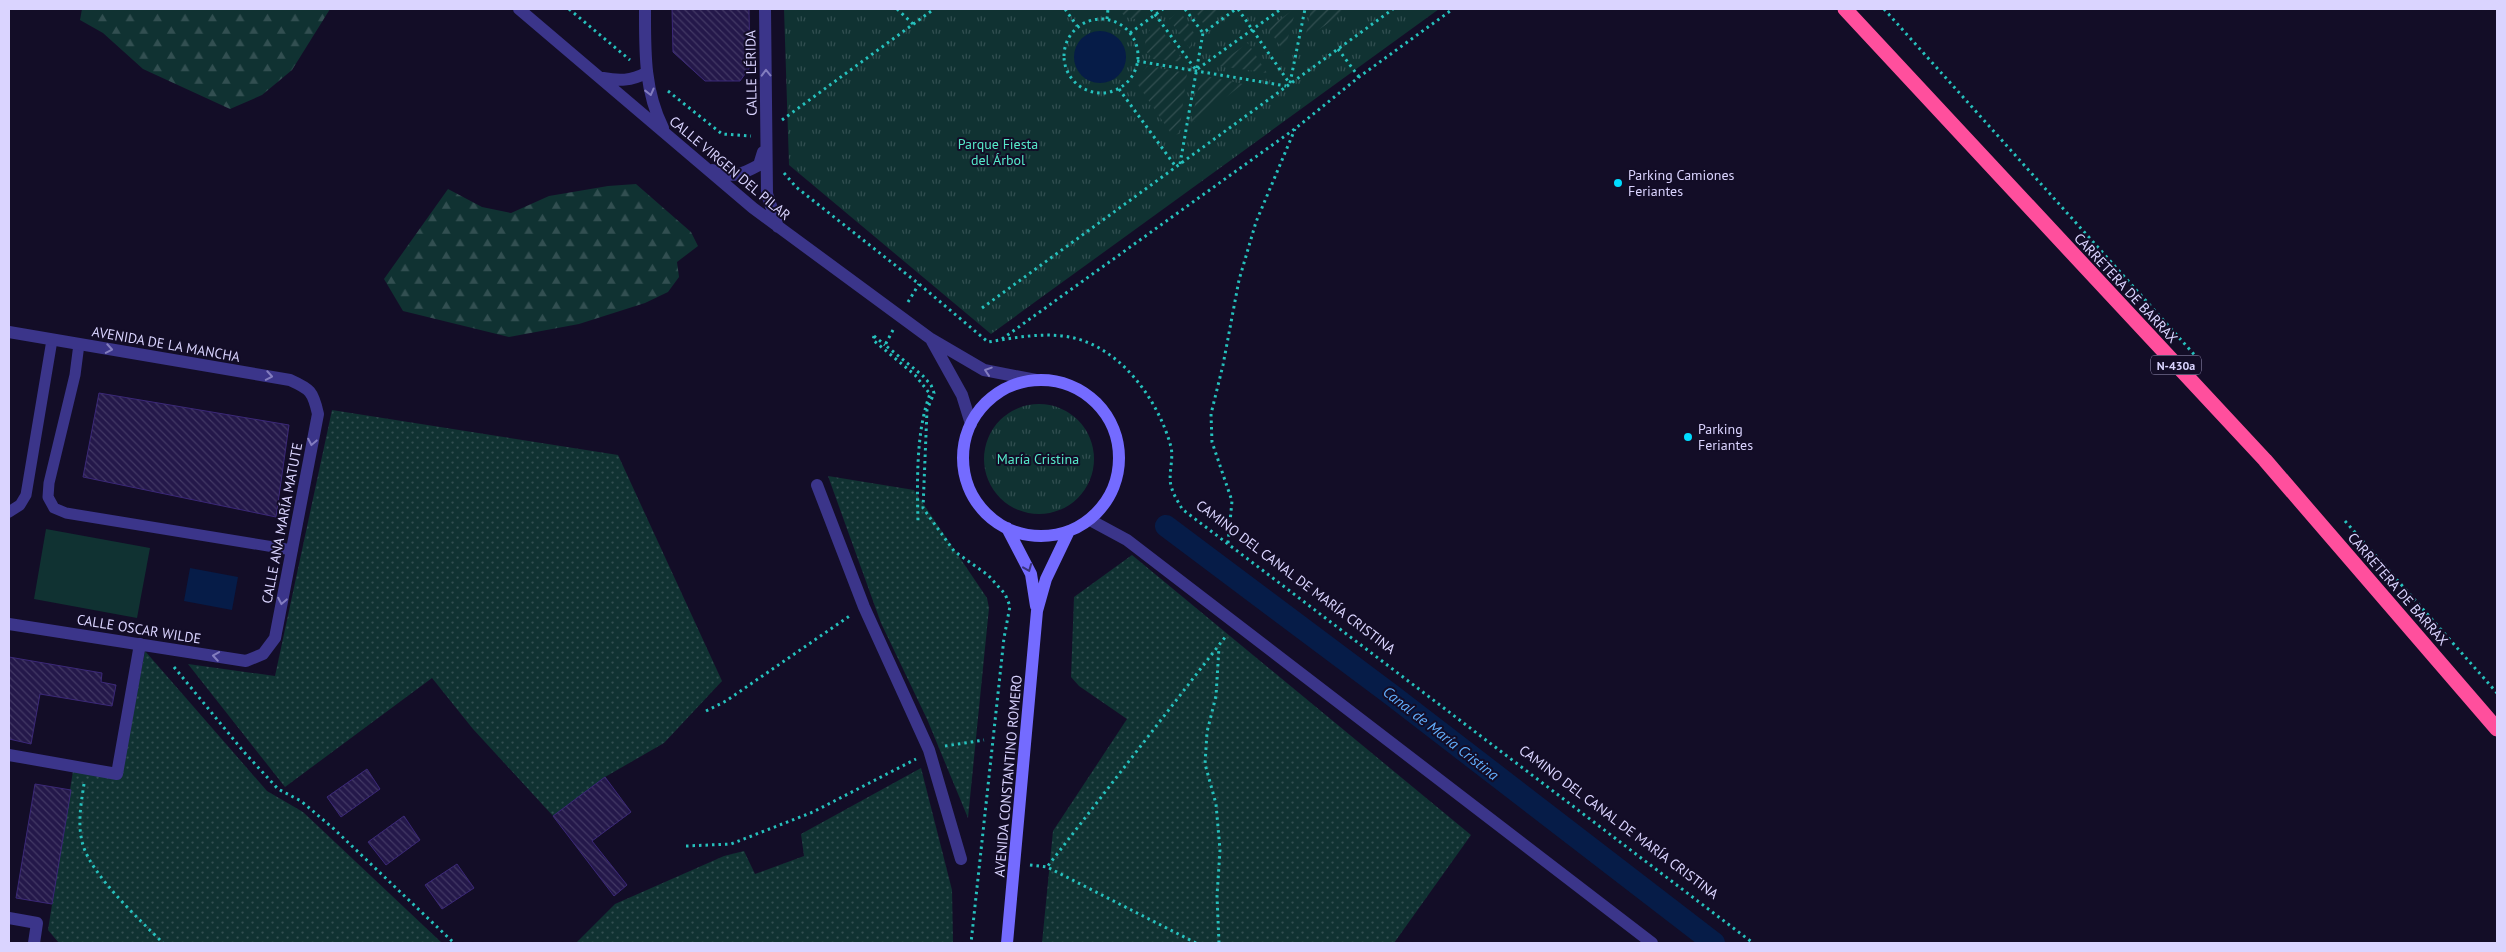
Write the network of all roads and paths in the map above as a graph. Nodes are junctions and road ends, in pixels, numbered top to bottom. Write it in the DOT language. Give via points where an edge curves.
graph roads {
  1 [pos="519,9"];
  2 [pos="569,9"];
  3 [pos="645,9"];
  4 [pos="765,9"];
  5 [pos="897,9"];
  6 [pos="934,9"];
  7 [pos="1065,9"];
  8 [pos="1108,9"];
  9 [pos="1151,9"];
  10 [pos="1163,9"];
  11 [pos="1185,9"];
  12 [pos="1237,9"];
  13 [pos="1281,9"];
  14 [pos="1304,9"];
  15 [pos="1393,9"];
  16 [pos="1453,9"];
  17 [pos="1845,9"];
  18 [pos="1884,9"];
  19 [pos="1155,14"];
  20 [pos="1107,19"];
  21 [pos="913,24"];
  22 [pos="1077,26"];
  23 [pos="1252,29"];
  24 [pos="1130,32"];
  25 [pos="1203,33"];
  26 [pos="1338,49"];
  27 [pos="1138,61"];
  28 [pos="1196,70"];
  29 [pos="646,73"];
  30 [pos="1359,77"];
  31 [pos="602,78"];
  32 [pos="1288,85"];
  33 [pos="1118,89"];
  34 [pos="780,122"];
  35 [pos="1296,128"];
  36 [pos="665,133"];
  37 [pos="767,137"];
  38 [pos="1180,164"];
  39 [pos="1176,167"];
  40 [pos="704,168"];
  41 [pos="781,171"];
  42 [pos="778,227"];
  43 [pos="919,284"];
  44 [pos="982,308"];
  45 [pos="901,317"];
  46 [pos="9,332"];
  47 [pos="931,339"];
  48 [pos="52,340"];
  49 [pos="1001,340"];
  50 [pos="79,344"];
  51 [pos="885,345"];
  52 [pos="2202,363"];
  53 [pos="1036,380"];
  54 [pos="314,394"];
  55 [pos="971,424"];
  56 [pos="817,485"];
  57 [pos="9,512"];
  58 [pos="2342,518"];
  59 [pos="1090,520"];
  60 [pos="918,521"];
  61 [pos="1008,528"];
  62 [pos="1069,531"];
  63 [pos="1228,544"];
  64 [pos="292,550"];
  65 [pos="864,607"];
  66 [pos="1037,611"];
  67 [pos="1236,623"];
  68 [pos="9,624"];
  69 [pos="140,644"];
  70 [pos="1219,646"];
  71 [pos="158,647"];
  72 [pos="263,654"];
  73 [pos="2497,693"];
  74 [pos="706,711"];
  75 [pos="2497,729"];
  76 [pos="984,740"];
  77 [pos="929,750"];
  78 [pos="9,755"];
  79 [pos="87,769"];
  80 [pos="686,846"];
  81 [pos="961,859"];
  82 [pos="9,918"];
  83 [pos="34,943"];
  84 [pos="163,943"];
  85 [pos="454,943"];
  86 [pos="971,943"];
  87 [pos="1007,943"];
  88 [pos="1196,943"];
  89 [pos="1219,943"];
  90 [pos="1652,943"];
  91 [pos="1753,943"];
  1 -- 31 [label="street, CALLE VIRGEN DEL PILAR"];
  2 -- 29 [label="path"];
  3 -- 29 [label="street"];
  37 -- 4 [label="street, CALLE LÉRIDA, one-way"];
  5 -- 21 [label="path"];
  6 -- 21 [label="path"];
  7 -- 22 [label="path"];
  8 -- 20 [label="path"];
  9 -- 19 [label="path"];
  10 -- 19 [label="path"];
  11 -- 25 [label="path"];
  12 -- 23 [label="path"];
  12 -- 25 [label="path"];
  13 -- 23 [label="path"];
  14 -- 32 [label="path"];
  15 -- 26 [label="path"];
  16 -- 30 [label="path"];
  17 -- 75 [label="highway, CARRETERA DE BARRAX / N-430a" via="2265,460"];
  18 -- 52 [label="path"];
  19 -- 24 [label="path"];
  19 -- 28 [label="path"];
  20 -- 22 [label="path" via="1087,20"];
  20 -- 24 [label="path" via="1122,24"];
  21 -- 34 [label="path"];
  22 -- 33 [label="path" via="1069,35 1064,52 1066,69 1072,79 1093,93"];
  23 -- 28 [label="path"];
  23 -- 32 [label="path"];
  24 -- 27 [label="path" via="1136,44"];
  25 -- 28 [label="path"];
  26 -- 30 [label="path"];
  26 -- 32 [label="path"];
  27 -- 28 [label="path"];
  27 -- 33 [label="path" via="1129,81"];
  28 -- 32 [label="path"];
  28 -- 38 [label="path"];
  29 -- 31 [label="street" via="617,81"];
  29 -- 36 [label="street, one-way" via="654,109"];
  29 -- 37 [label="path" via="722,134"];
  30 -- 35 [label="path"];
  31 -- 36 [label="street, CALLE VIRGEN DEL PILAR"];
  32 -- 38 [label="path"];
  33 -- 39 [label="path"];
  35 -- 49 [label="path"];
  35 -- 63 [label="path" via="1256,222 1239,280 1211,414 1212,442 1232,501"];
  36 -- 40 [label="street, CALLE VIRGEN DEL PILAR"];
  37 -- 40 [label="street, CALLE LÉRIDA" via="759,165 744,173 735,176"];
  37 -- 42 [label="street, CALLE LÉRIDA" via="766,194"];
  38 -- 39 [label="path"];
  39 -- 44 [label="path"];
  40 -- 42 [label="street, CALLE VIRGEN DEL PILAR"];
  41 -- 43 [label="path, CAMINO DEL CANAL DE MARÍA CRISTINA" via="796,188"];
  42 -- 45 [label="street, CALLE VIRGEN DEL PILAR"];
  43 -- 45 [label="path"];
  43 -- 49 [label="path, CAMINO DEL CANAL DE MARÍA CRISTINA" via="988,342"];
  45 -- 47 [label="street, CALLE VIRGEN DEL PILAR"];
  45 -- 51 [label="path"];
  46 -- 48 [label="street, AVENIDA DE LA MANCHA"];
  53 -- 47 [label="street, CALLE VIRGEN DEL PILAR, one-way" via="984,370"];
  47 -- 55 [label="street, CALLE VIRGEN DEL PILAR" via="962,395"];
  48 -- 50 [label="street, AVENIDA DE LA MANCHA"];
  48 -- 57 [label="lane" via="26,495 20,505"];
  49 -- 63 [label="path, CAMINO DEL CANAL DE MARÍA CRISTINA" via="1034,334 1080,340 1094,345 1140,382 1156,408 1171,449 1171,488 1182,510"];
  50 -- 54 [label="street, AVENIDA DE LA MANCHA, one-way" via="290,380"];
  50 -- 64 [label="lane" via="75,375 49,484 48,497 54,508 66,513"];
  51 -- 60 [label="path" via="874,336 873,340 916,374 930,394 924,410 917,492"];
  51 -- 86 [label="path" via="923,376 934,393 927,410 922,508 954,551 998,583 1010,606"];
  53 -- 55 [label="street" via="1018,383 1001,391 986,402"];
  53 -- 59 [label="street" via="1061,382 1084,392 1102,408 1114,430 1119,454 1117,479 1106,502"];
  54 -- 64 [label="street, CALLE ANA MARÍA MATUTE, one-way" via="318,414"];
  55 -- 61 [label="street" via="963,458 967,482 978,504 995,521"];
  56 -- 65 [label="street"];
  58 -- 73 [label="path"];
  59 -- 62 [label="street"];
  59 -- 67 [label="street" via="1127,540"];
  61 -- 62 [label="street" via="1038,536"];
  61 -- 66 [label="street, AVENIDA CONSTANTINO ROMERO, one-way" via="1031,574"];
  62 -- 66 [label="street, AVENIDA CONSTANTINO ROMERO" via="1046,579"];
  63 -- 91 [label="path, CAMINO DEL CANAL DE MARÍA CRISTINA"];
  64 -- 72 [label="street, CALLE ANA MARÍA MATUTE, one-way" via="275,638"];
  65 -- 74 [label="path" via="726,701"];
  65 -- 77 [label="street"];
  66 -- 87 [label="street, AVENIDA CONSTANTINO ROMERO"];
  67 -- 70 [label="path"];
  67 -- 90 [label="street"];
  68 -- 69 [label="street, CALLE OSCAR WILDE"];
  69 -- 71 [label="street, CALLE OSCAR WILDE"];
  69 -- 79 [label="street" via="116,774"];
  70 -- 88 [label="path" via="1047,867"];
  70 -- 89 [label="path" via="1216,696 1207,732 1205,764 1216,804 1220,850 1217,896"];
  72 -- 71 [label="street, CALLE OSCAR WILDE, one-way" via="246,661"];
  71 -- 85 [label="path" via="278,789 302,802"];
  76 -- 77 [label="path" via="952,747 935,746"];
  77 -- 80 [label="path" via="813,812 731,844"];
  77 -- 81 [label="street"];
  78 -- 79 [label="street"];
  79 -- 84 [label="path" via="79,811 83,846 100,875"];
  82 -- 83 [label="street" via="37,923"];
}
